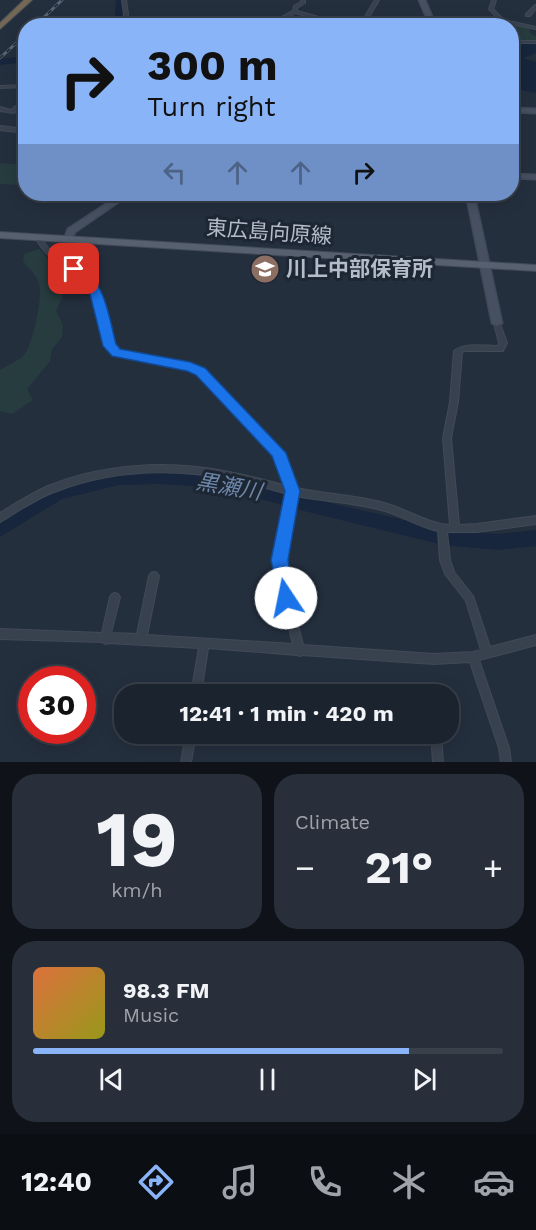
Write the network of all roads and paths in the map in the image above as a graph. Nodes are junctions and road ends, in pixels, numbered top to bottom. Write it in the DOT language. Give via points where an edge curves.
graph roads {
  1 [pos="28,0"];
  2 [pos="124,0"];
  3 [pos="303,0"];
  4 [pos="377,0"];
  5 [pos="422,0"];
  6 [pos="494,0"];
  7 [pos="536,6"];
  8 [pos="295,12"];
  9 [pos="532,13"];
  10 [pos="288,16"];
  11 [pos="125,18"];
  12 [pos="282,18"];
  13 [pos="294,18"];
  14 [pos="318,18"];
  15 [pos="366,18"];
  16 [pos="430,18"];
  17 [pos="498,18"];
  18 [pos="4,19"];
  19 [pos="519,24"];
  20 [pos="0,27"];
  21 [pos="536,28"];
  22 [pos="519,42"];
  23 [pos="536,42"];
  24 [pos="18,86"];
  25 [pos="0,87"];
  26 [pos="17,108"];
  27 [pos="0,109"];
  28 [pos="519,110"];
  29 [pos="536,111"];
  30 [pos="0,128"];
  31 [pos="18,130"];
  32 [pos="519,176"];
  33 [pos="536,177"];
  34 [pos="116,201"];
  35 [pos="471,201"];
  36 [pos="0,235"];
  37 [pos="38,237"];
  38 [pos="68,239"];
  39 [pos="485,265"];
  40 [pos="536,268"];
  41 [pos="497,323"];
  42 [pos="293,491"];
  43 [pos="0,518"];
  44 [pos="536,520"];
  45 [pos="442,528"];
  46 [pos="455,528"];
  47 [pos="154,576"];
  48 [pos="115,597"];
  49 [pos="0,634"];
  50 [pos="105,639"];
  51 [pos="141,639"];
  52 [pos="536,640"];
  53 [pos="204,645"];
  54 [pos="300,651"];
  55 [pos="487,653"];
  56 [pos="473,657"];
  57 [pos="198,684"];
  58 [pos="189,744"];
  59 [pos="437,747"];
  60 [pos="186,762"];
  61 [pos="438,762"];
  62 [pos="506,762"];
  1 -- 18 [label="highway"];
  2 -- 11 [label="street"];
  3 -- 8 [label="street" via="294,7"];
  4 -- 15 [label="street"];
  5 -- 16 [label="street"];
  6 -- 17 [label="street" via="491,9"];
  7 -- 9 [label="street"];
  8 -- 10 [label="street"];
  8 -- 14 [label="street"];
  10 -- 12 [label="street"];
  10 -- 13 [label="street"];
  18 -- 20 [label="highway"];
  19 -- 21 [label="street"];
  22 -- 23 [label="street"];
  24 -- 25 [label="street"];
  26 -- 27 [label="street" via="12,112"];
  28 -- 29 [label="street"];
  30 -- 31 [label="street"];
  32 -- 33 [label="street"];
  34 -- 38 [label="street" via="71,231"];
  35 -- 39 [label="street"];
  36 -- 37 [label="main road, 東広島向原線"];
  37 -- 38 [label="main road, 東広島向原線"];
  37 -- 42 [label="street" via="43,249 55,260 89,282 110,346 116,353 200,372 278,453"];
  38 -- 39 [label="main road, 東広島向原線"];
  39 -- 40 [label="main road, 東広島向原線"];
  39 -- 41 [label="street"];
  41 -- 46 [label="street" via="503,343 500,349 458,351 447,438"];
  42 -- 43 [label="street" via="222,474 125,469 76,480 35,495"];
  42 -- 45 [label="street" via="385,507"];
  42 -- 54 [label="street" via="280,560"];
  44 -- 46 [label="street"];
  45 -- 46 [label="street"];
  45 -- 55 [label="street" via="450,574 470,599"];
  47 -- 51 [label="street"];
  48 -- 50 [label="street"];
  49 -- 50 [label="street"];
  50 -- 51 [label="street"];
  51 -- 53 [label="street"];
  52 -- 55 [label="street"];
  53 -- 54 [label="street"];
  53 -- 57 [label="street"];
  54 -- 56 [label="street" via="434,660"];
  55 -- 56 [label="street"];
  56 -- 62 [label="street"];
  58 -- 60 [label="street"];
  59 -- 61 [label="street"];
}
